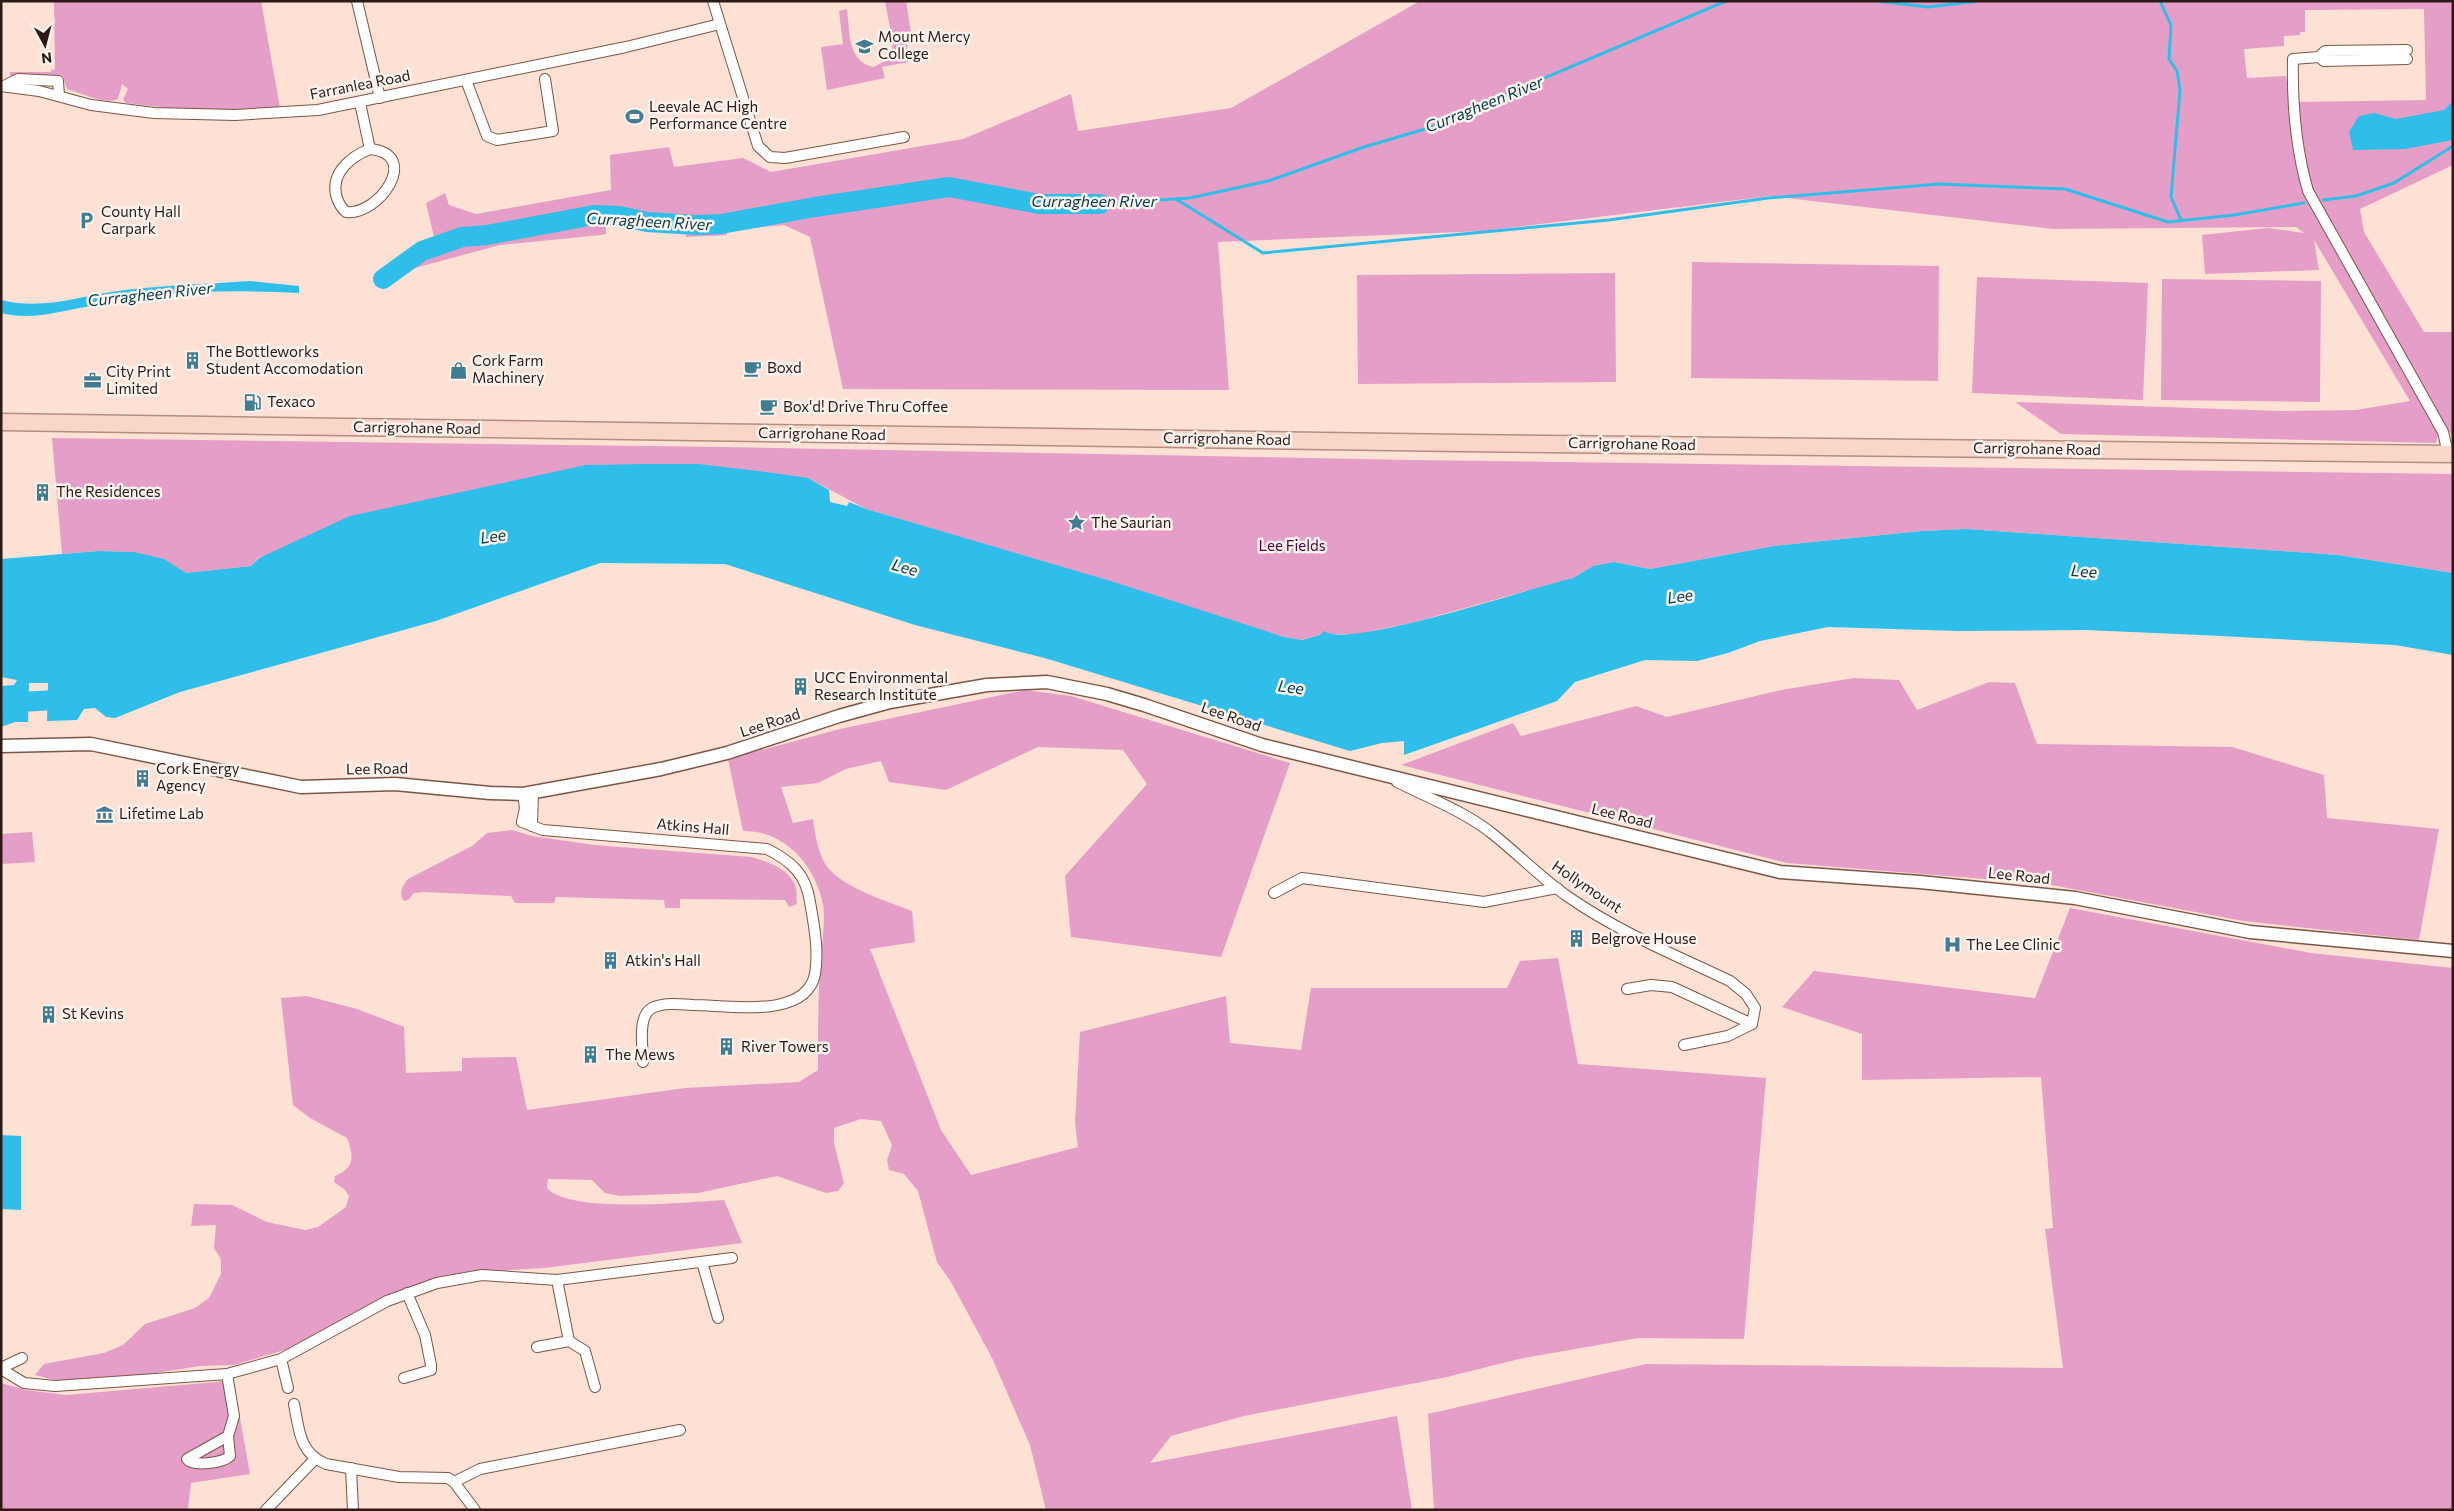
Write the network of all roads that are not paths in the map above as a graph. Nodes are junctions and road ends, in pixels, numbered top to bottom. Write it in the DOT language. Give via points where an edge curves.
graph roads {
  1 [pos="357,1"];
  2 [pos="713,1"];
  3 [pos="720,24"];
  4 [pos="2407,54"];
  5 [pos="545,79"];
  6 [pos="466,80"];
  7 [pos="2,86"];
  8 [pos="59,96"];
  9 [pos="380,98"];
  10 [pos="360,103"];
  11 [pos="904,138"];
  12 [pos="370,149"];
  13 [pos="1,422"];
  14 [pos="2450,454"];
  15 [pos="1,746"];
  16 [pos="1391,777"];
  17 [pos="528,793"];
  18 [pos="532,826"];
  19 [pos="1557,888"];
  20 [pos="1274,893"];
  21 [pos="2453,951"];
  22 [pos="1627,989"];
  23 [pos="1752,1024"];
  24 [pos="1684,1045"];
  25 [pos="643,1062"];
  26 [pos="732,1258"];
  27 [pos="702,1262"];
  28 [pos="557,1280"];
  29 [pos="407,1293"];
  30 [pos="718,1318"];
  31 [pos="569,1341"];
  32 [pos="537,1347"];
  33 [pos="22,1358"];
  34 [pos="281,1358"];
  35 [pos="1,1368"];
  36 [pos="228,1374"];
  37 [pos="404,1378"];
  38 [pos="595,1387"];
  39 [pos="288,1388"];
  40 [pos="294,1404"];
  41 [pos="680,1430"];
  42 [pos="228,1436"];
  43 [pos="314,1460"];
  44 [pos="351,1468"];
  45 [pos="454,1482"];
  46 [pos="266,1510"];
  47 [pos="352,1510"];
  48 [pos="475,1510"];
  1 -- 9 [label="street"];
  2 -- 3 [label="street"];
  3 -- 6 [label="street, Farranlea Road"];
  3 -- 11 [label="street" via="760,150 770,157"];
  4 -- 14 [label="street" via="2324,61 2320,57 2292,59 2300,165 2308,191 2443,432"];
  5 -- 6 [label="street" via="553,131 497,140 487,136"];
  6 -- 9 [label="street, Farranlea Road"];
  7 -- 8 [label="street, Farranlea Road"];
  7 -- 8 [label="street" via="18,80 58,81"];
  8 -- 10 [label="street, Farranlea Road" via="127,111 184,115 280,113"];
  9 -- 10 [label="street, Farranlea Road"];
  10 -- 12 [label="street"];
  12 -- 12 [label="street" via="390,156 394,168 393,181 375,200 357,211 346,212 337,197 337,178 350,160"];
  13 -- 14 [label="highway, Carrigrohane Road"];
  15 -- 17 [label="street, Lee Road" via="91,744 301,786 395,784 490,793"];
  16 -- 17 [label="street, Lee Road" via="1262,745 1107,694 1047,682 987,685 890,702 727,753 661,769"];
  16 -- 19 [label="street, Hollymount" via="1493,834"];
  16 -- 21 [label="street, Lee Road" via="1780,872 2074,898 2250,932"];
  17 -- 18 [label="street"];
  17 -- 18 [label="street, Atkins Hall" via="522,822"];
  18 -- 25 [label="street, Atkins Hall" via="543,830 767,849 796,867 805,881 812,914 816,964 813,981 804,994 791,1002 776,1005 668,1004 653,1007 643,1021"];
  19 -- 20 [label="street" via="1484,902 1302,878"];
  19 -- 23 [label="street, Hollymount" via="1608,921 1730,981 1746,994 1755,1008"];
  22 -- 23 [label="street" via="1657,985 1672,987"];
  23 -- 24 [label="street" via="1728,1036"];
  26 -- 27 [label="street"];
  27 -- 28 [label="street"];
  27 -- 30 [label="street"];
  28 -- 29 [label="street" via="482,1275 437,1283"];
  28 -- 31 [label="street"];
  29 -- 34 [label="street"];
  29 -- 37 [label="street" via="426,1335 431,1370"];
  31 -- 32 [label="street"];
  31 -- 38 [label="street" via="585,1351"];
  33 -- 35 [label="street"];
  34 -- 36 [label="street"];
  34 -- 39 [label="street"];
  35 -- 36 [label="street" via="24,1383 55,1386"];
  36 -- 42 [label="street" via="234,1416"];
  40 -- 43 [label="street" via="302,1443"];
  41 -- 45 [label="street" via="480,1469"];
  43 -- 44 [label="street"];
  43 -- 46 [label="street"];
  44 -- 45 [label="street" via="398,1477 441,1476"];
  44 -- 47 [label="street"];
  45 -- 48 [label="street"];
}
